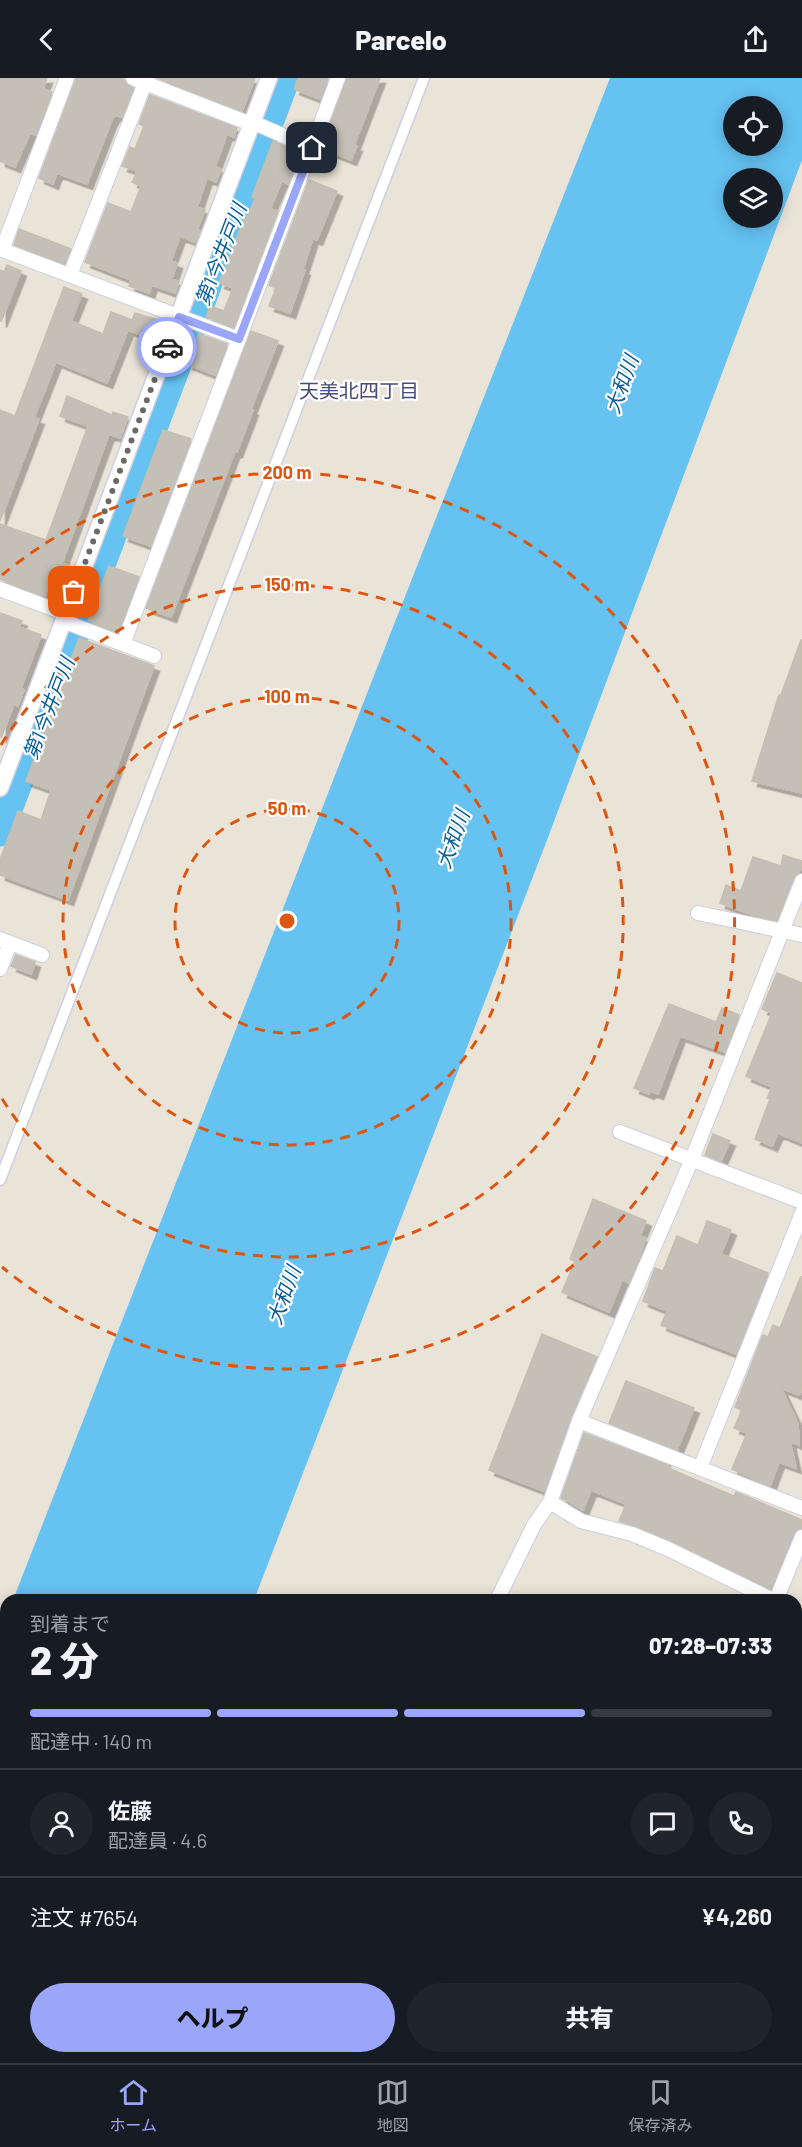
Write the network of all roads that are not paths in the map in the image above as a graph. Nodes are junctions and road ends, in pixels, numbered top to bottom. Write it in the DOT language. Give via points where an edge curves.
graph roads {
  1 [pos="67,78"];
  2 [pos="269,78"];
  3 [pos="338,78"];
  4 [pos="424,78"];
  5 [pos="141,80"];
  6 [pos="252,123"];
  7 [pos="312,148"];
  8 [pos="1,249"];
  9 [pos="70,275"];
  10 [pos="180,317"];
  11 [pos="239,339"];
  12 [pos="0,589"];
  13 [pos="65,619"];
  14 [pos="123,644"];
  15 [pos="154,656"];
  16 [pos="0,788"];
  17 [pos="802,881"];
  18 [pos="698,913"];
  19 [pos="782,930"];
  20 [pos="802,935"];
  21 [pos="6,942"];
  22 [pos="42,955"];
  23 [pos="0,969"];
  24 [pos="620,1132"];
  25 [pos="692,1159"];
  26 [pos="0,1180"];
  27 [pos="802,1202"];
  28 [pos="802,1213"];
  29 [pos="579,1421"];
  30 [pos="700,1468"];
  31 [pos="550,1502"];
  32 [pos="802,1508"];
  33 [pos="802,1537"];
  34 [pos="505,1594"];
  35 [pos="762,1594"];
  36 [pos="778,1594"];
  1 -- 8 [label="street"];
  2 -- 6 [label="street"];
  3 -- 7 [label="street"];
  4 -- 26 [label="street"];
  5 -- 6 [label="street"];
  5 -- 9 [label="street"];
  6 -- 7 [label="street"];
  6 -- 10 [label="street"];
  7 -- 11 [label="street"];
  8 -- 9 [label="street"];
  9 -- 10 [label="street"];
  10 -- 11 [label="street"];
  10 -- 13 [label="street"];
  11 -- 14 [label="street"];
  12 -- 13 [label="street"];
  13 -- 14 [label="street"];
  13 -- 16 [label="street"];
  14 -- 15 [label="street"];
  17 -- 19 [label="street"];
  18 -- 19 [label="street"];
  19 -- 20 [label="street"];
  19 -- 25 [label="street"];
  21 -- 22 [label="street"];
  21 -- 23 [label="street"];
  24 -- 25 [label="street"];
  25 -- 27 [label="street"];
  25 -- 29 [label="street"];
  28 -- 30 [label="street"];
  29 -- 30 [label="street"];
  29 -- 31 [label="street"];
  30 -- 32 [label="street"];
  31 -- 34 [label="street" via="534,1526"];
  31 -- 35 [label="street" via="581,1521 632,1534"];
  33 -- 36 [label="street"];
}
